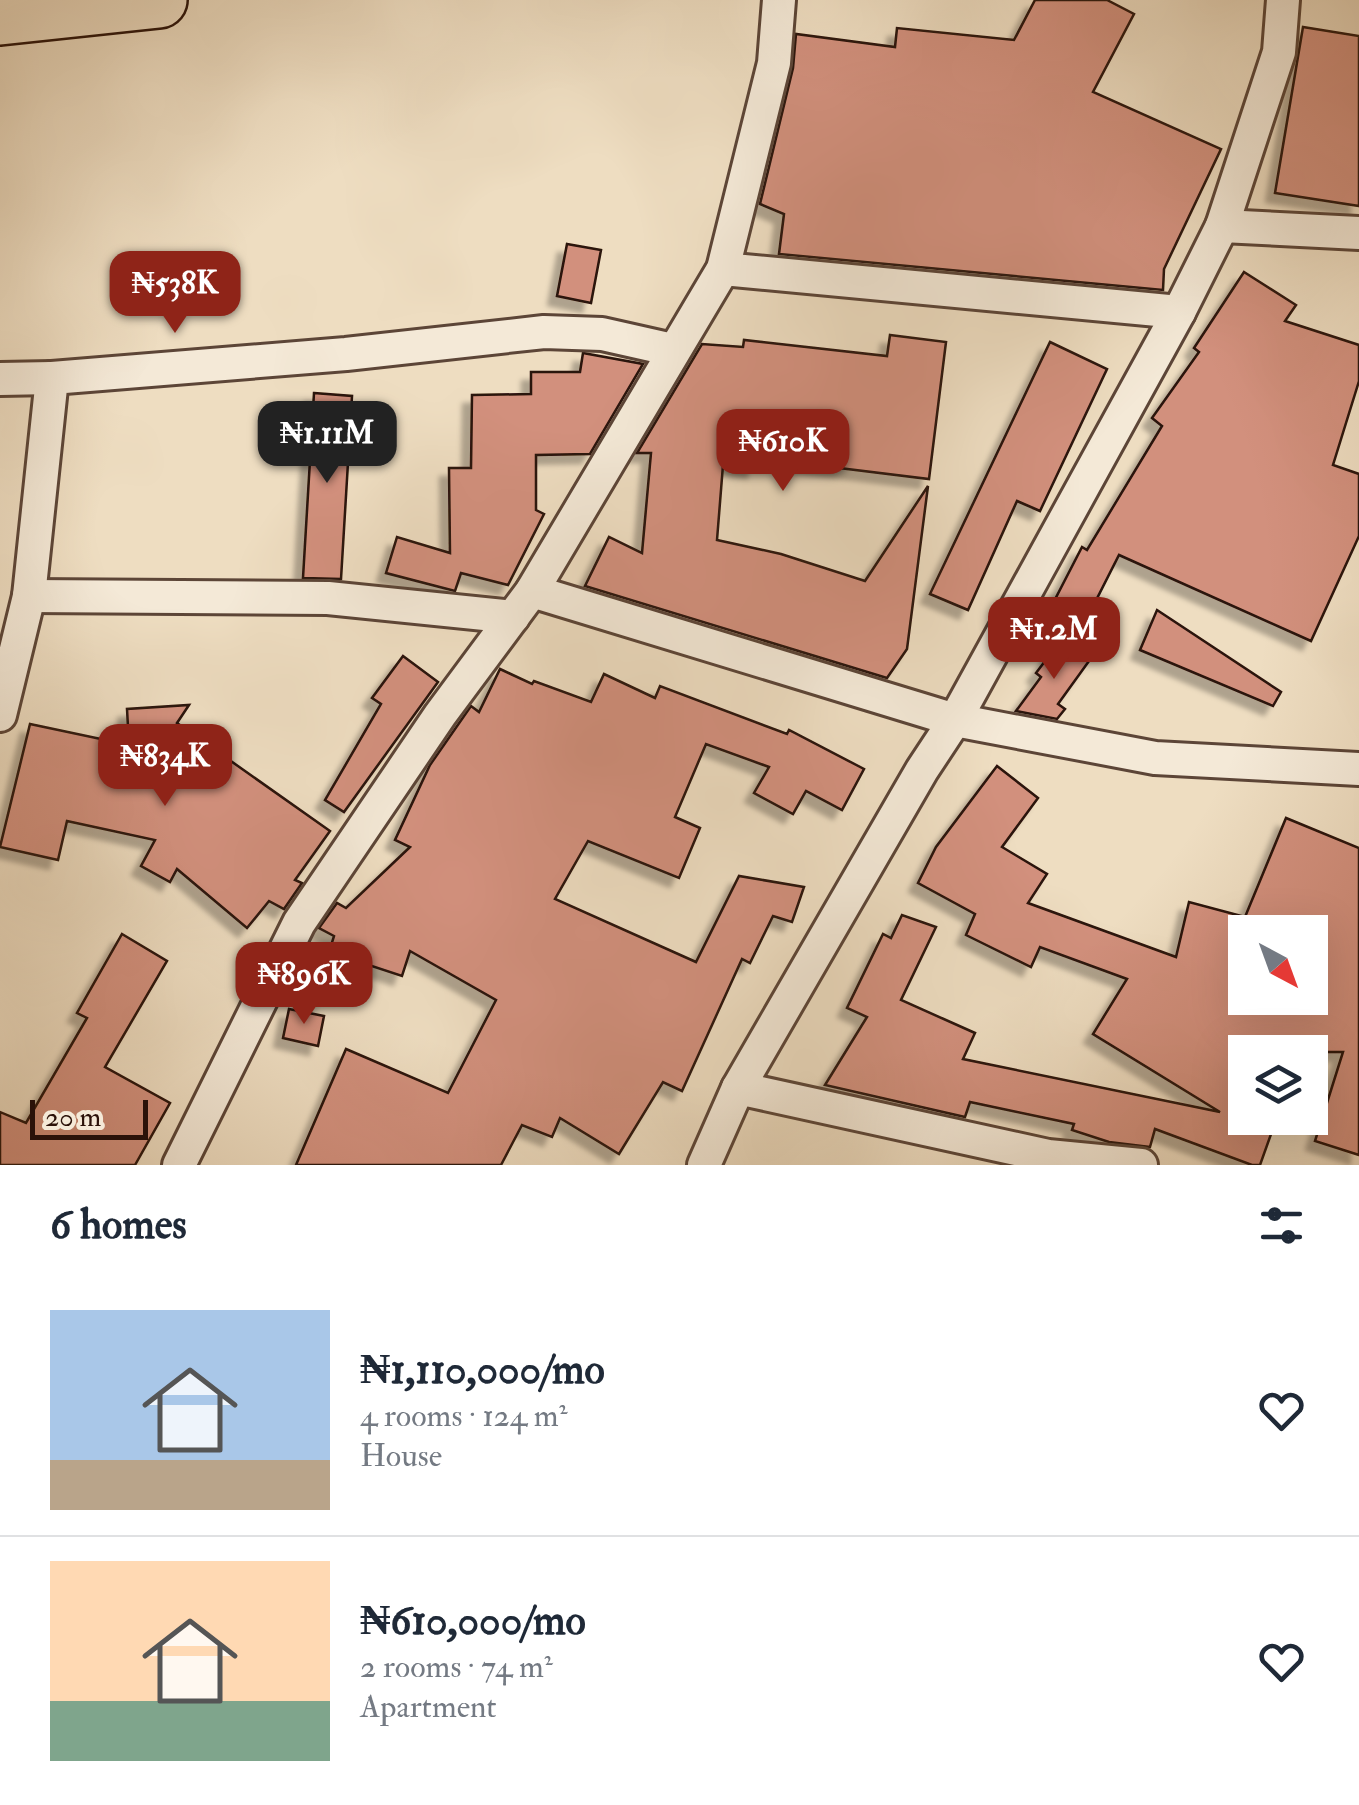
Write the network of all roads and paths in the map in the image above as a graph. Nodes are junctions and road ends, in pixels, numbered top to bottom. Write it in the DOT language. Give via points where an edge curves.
graph roads {
  1 [pos="159,0"];
  2 [pos="779,0"];
  3 [pos="1283,0"];
  4 [pos="0,18"];
  5 [pos="1222,226"];
  6 [pos="1359,233"];
  7 [pos="722,270"];
  8 [pos="1179,312"];
  9 [pos="673,350"];
  10 [pos="52,378"];
  11 [pos="0,380"];
  12 [pos="532,591"];
  13 [pos="30,596"];
  14 [pos="513,617"];
  15 [pos="0,715"];
  16 [pos="955,720"];
  17 [pos="1359,770"];
  18 [pos="738,1088"];
  19 [pos="179,1165"];
  20 [pos="704,1165"];
  21 [pos="1141,1165"];
  1 -- 4 [label="highway"];
  2 -- 7 [label="street" via="774,63"];
  3 -- 5 [label="street" via="1279,52"];
  5 -- 6 [label="street"];
  5 -- 8 [label="street"];
  7 -- 8 [label="street"];
  7 -- 9 [label="street"];
  8 -- 16 [label="street"];
  9 -- 10 [label="street" via="602,334 544,332"];
  9 -- 12 [label="street"];
  10 -- 11 [label="street"];
  10 -- 13 [label="street"];
  12 -- 14 [label="street"];
  12 -- 16 [label="street"];
  13 -- 14 [label="street" via="328,598"];
  13 -- 15 [label="street"];
  14 -- 19 [label="street" via="300,923"];
  16 -- 17 [label="street" via="1154,758"];
  16 -- 18 [label="street"];
  18 -- 20 [label="street"];
  18 -- 21 [label="street" via="1048,1156"];
}
